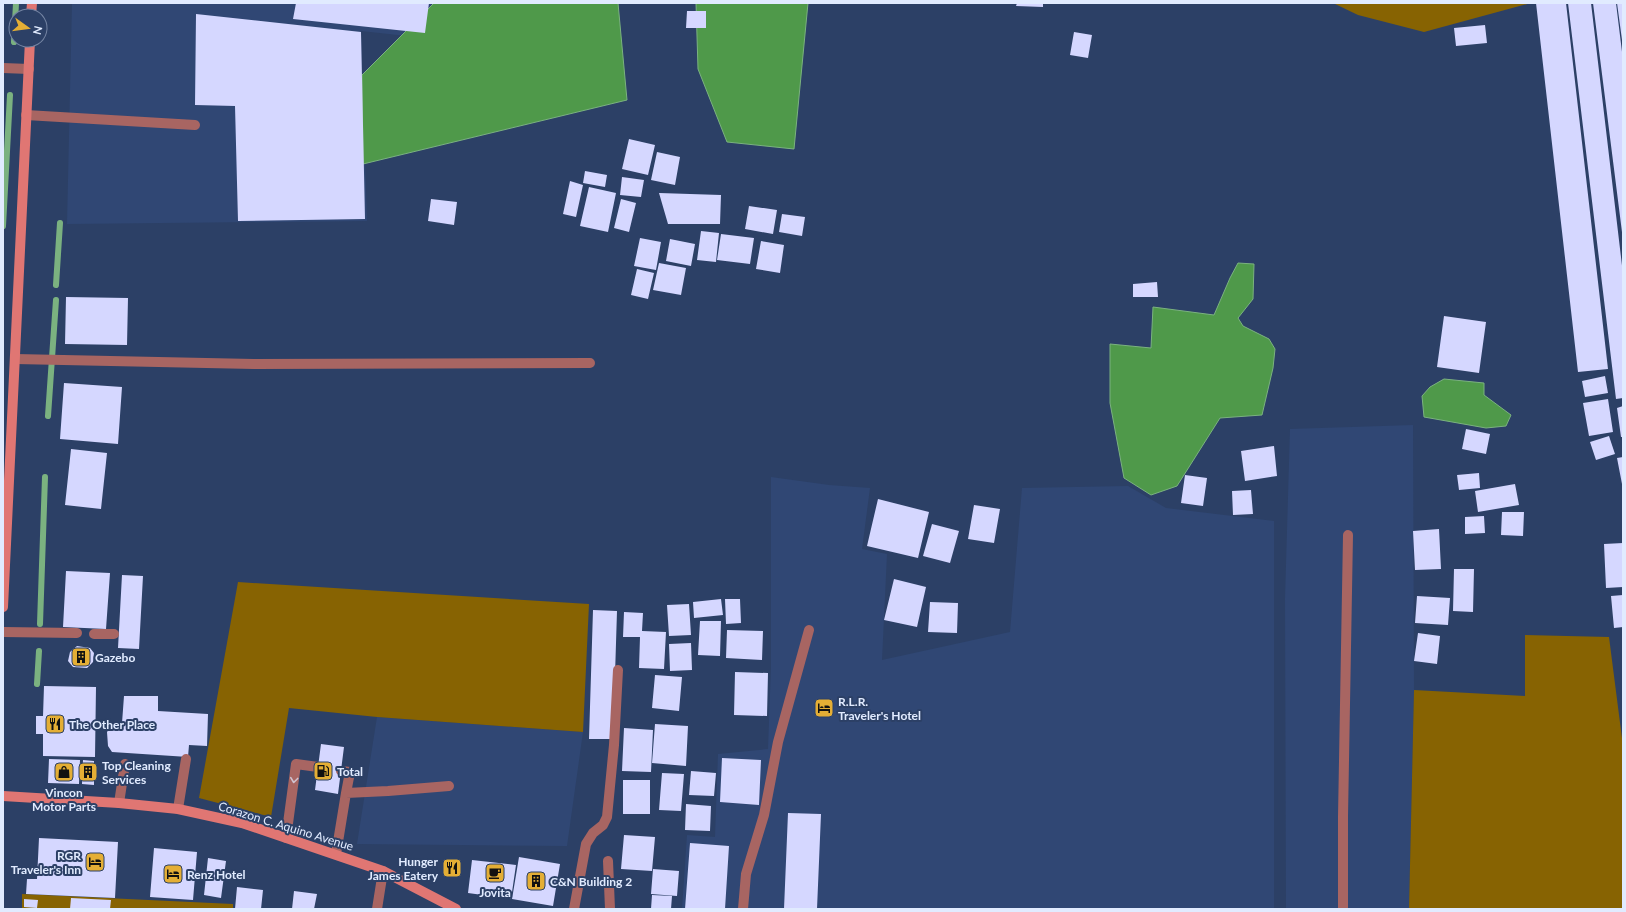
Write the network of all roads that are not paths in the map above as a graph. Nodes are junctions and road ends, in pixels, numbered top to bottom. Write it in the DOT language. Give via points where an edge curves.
graph roads {
  1 [pos="30,48"];
  2 [pos="3,68"];
  3 [pos="29,69"];
  4 [pos="26,115"];
  5 [pos="195,125"];
  6 [pos="15,359"];
  7 [pos="590,363"];
  8 [pos="1348,535"];
  9 [pos="3,607"];
  10 [pos="809,630"];
  11 [pos="3,632"];
  12 [pos="78,633"];
  13 [pos="94,634"];
  14 [pos="114,634"];
  15 [pos="618,670"];
  16 [pos="186,760"];
  17 [pos="125,764"];
  18 [pos="318,767"];
  19 [pos="341,771"];
  20 [pos="449,786"];
  21 [pos="346,793"];
  22 [pos="3,796"];
  23 [pos="119,803"];
  24 [pos="178,809"];
  25 [pos="286,838"];
  26 [pos="336,854"];
  27 [pos="608,861"];
  28 [pos="382,871"];
  29 [pos="377,909"];
  30 [pos="456,909"];
  31 [pos="574,909"];
  32 [pos="610,909"];
  33 [pos="743,909"];
  34 [pos="1343,909"];
  1 -- 3 [label="main road"];
  2 -- 3 [label="street"];
  3 -- 4 [label="main road"];
  4 -- 5 [label="street"];
  4 -- 6 [label="main road"];
  6 -- 7 [label="street" via="254,364"];
  6 -- 9 [label="main road"];
  8 -- 34 [label="street"];
  10 -- 33 [label="street" via="778,742 764,814 746,874"];
  11 -- 12 [label="street"];
  13 -- 14 [label="street"];
  15 -- 31 [label="street" via="607,817 586,844"];
  16 -- 24 [label="street"];
  17 -- 23 [label="street"];
  18 -- 25 [label="street, one-way" via="296,764"];
  19 -- 21 [label="street" via="350,772"];
  20 -- 21 [label="street"];
  21 -- 26 [label="street"];
  22 -- 23 [label="main road, Corazon C. Aquino Avenue"];
  23 -- 24 [label="main road, Corazon C. Aquino Avenue"];
  24 -- 25 [label="main road, Corazon C. Aquino Avenue" via="242,823"];
  25 -- 26 [label="main road, Corazon C. Aquino Avenue"];
  26 -- 28 [label="main road, Corazon C. Aquino Avenue"];
  27 -- 32 [label="street"];
  28 -- 29 [label="street"];
  28 -- 30 [label="main road, Corazon C. Aquino Avenue"];
}
